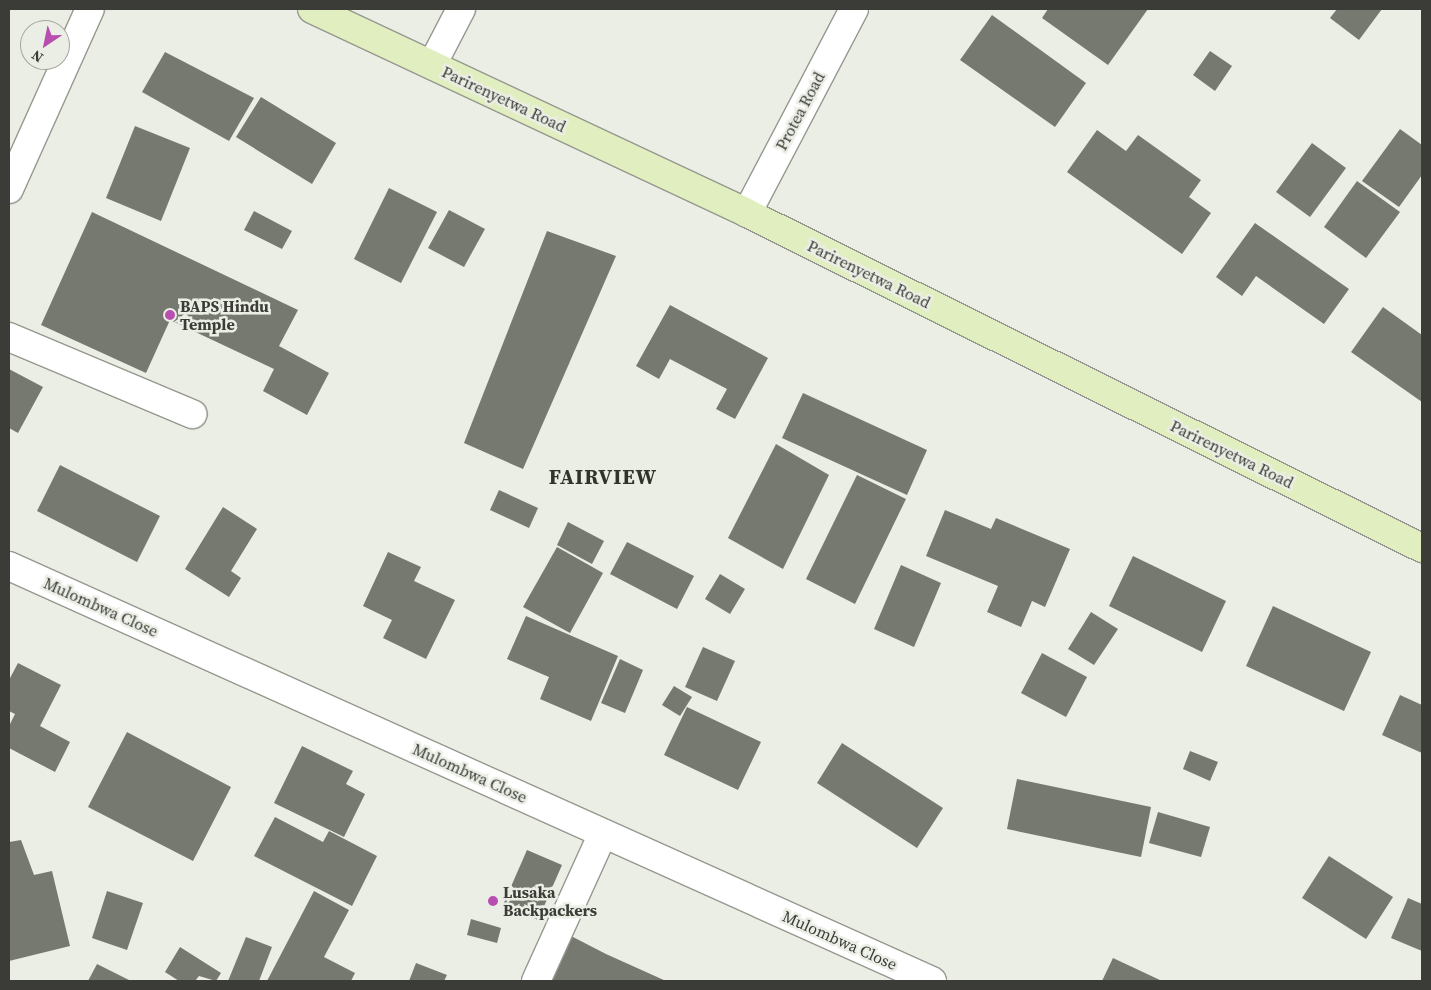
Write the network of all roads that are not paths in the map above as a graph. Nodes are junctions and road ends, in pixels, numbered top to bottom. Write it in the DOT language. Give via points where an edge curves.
graph roads {
  1 [pos="90,9"];
  2 [pos="312,9"];
  3 [pos="461,9"];
  4 [pos="854,9"];
  5 [pos="432,65"];
  6 [pos="9,189"];
  7 [pos="747,213"];
  8 [pos="9,337"];
  9 [pos="192,414"];
  10 [pos="1422,548"];
  11 [pos="9,566"];
  12 [pos="603,833"];
  13 [pos="914,978"];
  14 [pos="536,981"];
  1 -- 6 [label="street"];
  2 -- 5 [label="main road, Parirenyetwa Road"];
  3 -- 5 [label="street"];
  4 -- 7 [label="street, Protea Road"];
  5 -- 7 [label="main road, Parirenyetwa Road"];
  7 -- 10 [label="main road, Parirenyetwa Road"];
  8 -- 9 [label="street"];
  11 -- 12 [label="street, Mulombwa Close"];
  12 -- 13 [label="street, Mulombwa Close"];
  12 -- 14 [label="street"];
}
